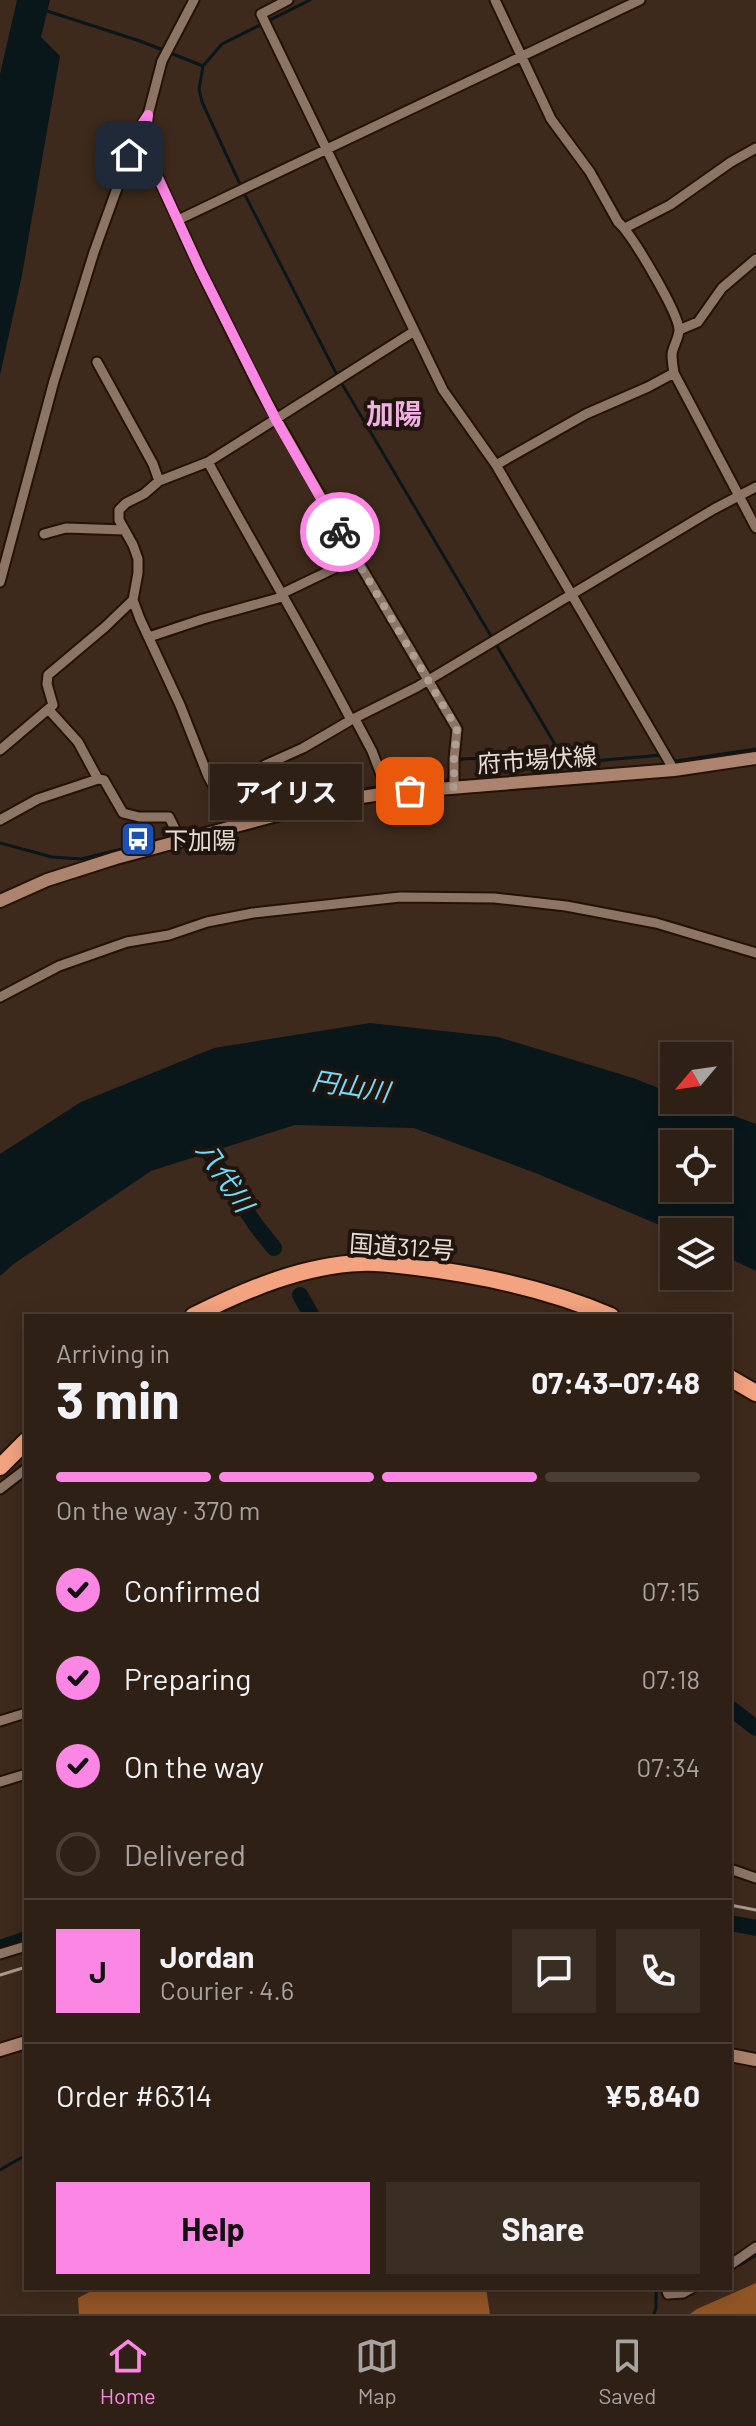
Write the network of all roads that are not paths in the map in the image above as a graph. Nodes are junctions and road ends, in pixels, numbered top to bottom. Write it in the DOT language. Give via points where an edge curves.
graph roads {
  1 [pos="194,0"];
  2 [pos="288,0"];
  3 [pos="495,0"];
  4 [pos="640,0"];
  5 [pos="523,58"];
  6 [pos="148,115"];
  7 [pos="756,148"];
  8 [pos="326,150"];
  9 [pos="178,220"];
  10 [pos="625,228"];
  11 [pos="756,259"];
  12 [pos="679,330"];
  13 [pos="413,332"];
  14 [pos="97,362"];
  15 [pos="674,373"];
  16 [pos="276,420"];
  17 [pos="208,462"];
  18 [pos="496,465"];
  19 [pos="159,481"];
  20 [pos="756,487"];
  21 [pos="739,496"];
  22 [pos="756,528"];
  23 [pos="124,530"];
  24 [pos="44,534"];
  25 [pos="356,558"];
  26 [pos="0,582"];
  27 [pos="571,594"];
  28 [pos="282,596"];
  29 [pos="133,600"];
  30 [pos="149,637"];
  31 [pos="429,679"];
  32 [pos="49,710"];
  33 [pos="353,720"];
  34 [pos="0,750"];
  35 [pos="756,758"];
  36 [pos="674,770"];
  37 [pos="98,779"];
  38 [pos="454,787"];
  39 [pos="388,793"];
  40 [pos="231,812"];
  41 [pos="0,820"];
  42 [pos="235,827"];
  43 [pos="181,841"];
  44 [pos="0,901"];
  45 [pos="756,953"];
  46 [pos="0,997"];
  47 [pos="197,1314"];
  48 [pos="606,1314"];
  49 [pos="732,1379"];
  50 [pos="756,1393"];
  51 [pos="24,1443"];
  52 [pos="0,1467"];
  53 [pos="24,1471"];
  54 [pos="0,1489"];
  55 [pos="24,1714"];
  56 [pos="0,1721"];
  57 [pos="24,1775"];
  58 [pos="0,1782"];
  59 [pos="732,1870"];
  60 [pos="756,1878"];
  61 [pos="24,1947"];
  62 [pos="0,1954"];
  63 [pos="24,2043"];
  64 [pos="0,2050"];
  65 [pos="732,2055"];
  66 [pos="756,2060"];
  67 [pos="756,2247"];
  68 [pos="732,2264"];
  69 [pos="667,2290"];
  70 [pos="688,2290"];
  1 -- 6 [label="street" via="162,61"];
  2 -- 8 [label="street" via="261,14"];
  3 -- 5 [label="street"];
  4 -- 5 [label="street"];
  5 -- 8 [label="street"];
  5 -- 10 [label="street" via="551,119"];
  6 -- 9 [label="street" via="144,147"];
  6 -- 26 [label="street" via="92,256"];
  7 -- 10 [label="street"];
  8 -- 9 [label="street"];
  8 -- 13 [label="street"];
  9 -- 16 [label="street"];
  10 -- 12 [label="street"];
  11 -- 12 [label="street" via="722,288 698,322"];
  12 -- 15 [label="street" via="672,353"];
  13 -- 16 [label="street"];
  13 -- 18 [label="street" via="443,390"];
  14 -- 19 [label="street"];
  15 -- 18 [label="street"];
  15 -- 21 [label="street"];
  16 -- 17 [label="street"];
  16 -- 25 [label="street"];
  17 -- 19 [label="street"];
  17 -- 28 [label="street"];
  18 -- 27 [label="street"];
  19 -- 23 [label="street" via="119,510"];
  20 -- 21 [label="street"];
  21 -- 22 [label="street"];
  21 -- 27 [label="street"];
  23 -- 24 [label="street" via="66,528"];
  23 -- 29 [label="street" via="138,559"];
  25 -- 28 [label="street"];
  25 -- 31 [label="street"];
  27 -- 31 [label="street"];
  27 -- 36 [label="street"];
  28 -- 30 [label="street"];
  28 -- 33 [label="street"];
  29 -- 30 [label="street"];
  29 -- 32 [label="street" via="48,675 53,705"];
  30 -- 40 [label="street" via="208,776"];
  31 -- 33 [label="street"];
  31 -- 38 [label="street" via="457,729"];
  32 -- 34 [label="street"];
  32 -- 37 [label="street" via="78,742"];
  33 -- 39 [label="street"];
  33 -- 40 [label="street" via="265,765"];
  35 -- 36 [label="main road, 府市場伏線"];
  36 -- 38 [label="main road, 府市場伏線"];
  37 -- 41 [label="street" via="38,799"];
  37 -- 43 [label="street" via="104,780 123,813 169,817"];
  38 -- 39 [label="main road, 府市場伏線"];
  39 -- 42 [label="main road, 府市場伏線" via="322,803"];
  40 -- 42 [label="street"];
  42 -- 43 [label="main road, 府市場伏線"];
  43 -- 44 [label="main road, 府市場伏線" via="58,876"];
  45 -- 46 [label="street" via="656,923 566,906 494,898 400,897 207,922 59,966"];
  47 -- 48 [label="highway, 国道312号" via="294,1275 363,1262 489,1279"];
  49 -- 50 [label="highway"];
  51 -- 52 [label="highway"];
  53 -- 54 [label="street"];
  55 -- 56 [label="street"];
  57 -- 58 [label="street"];
  59 -- 60 [label="street"];
  61 -- 62 [label="street"];
  63 -- 64 [label="main road"];
  65 -- 66 [label="main road"];
  67 -- 68 [label="street"];
  69 -- 70 [label="street"];
}
